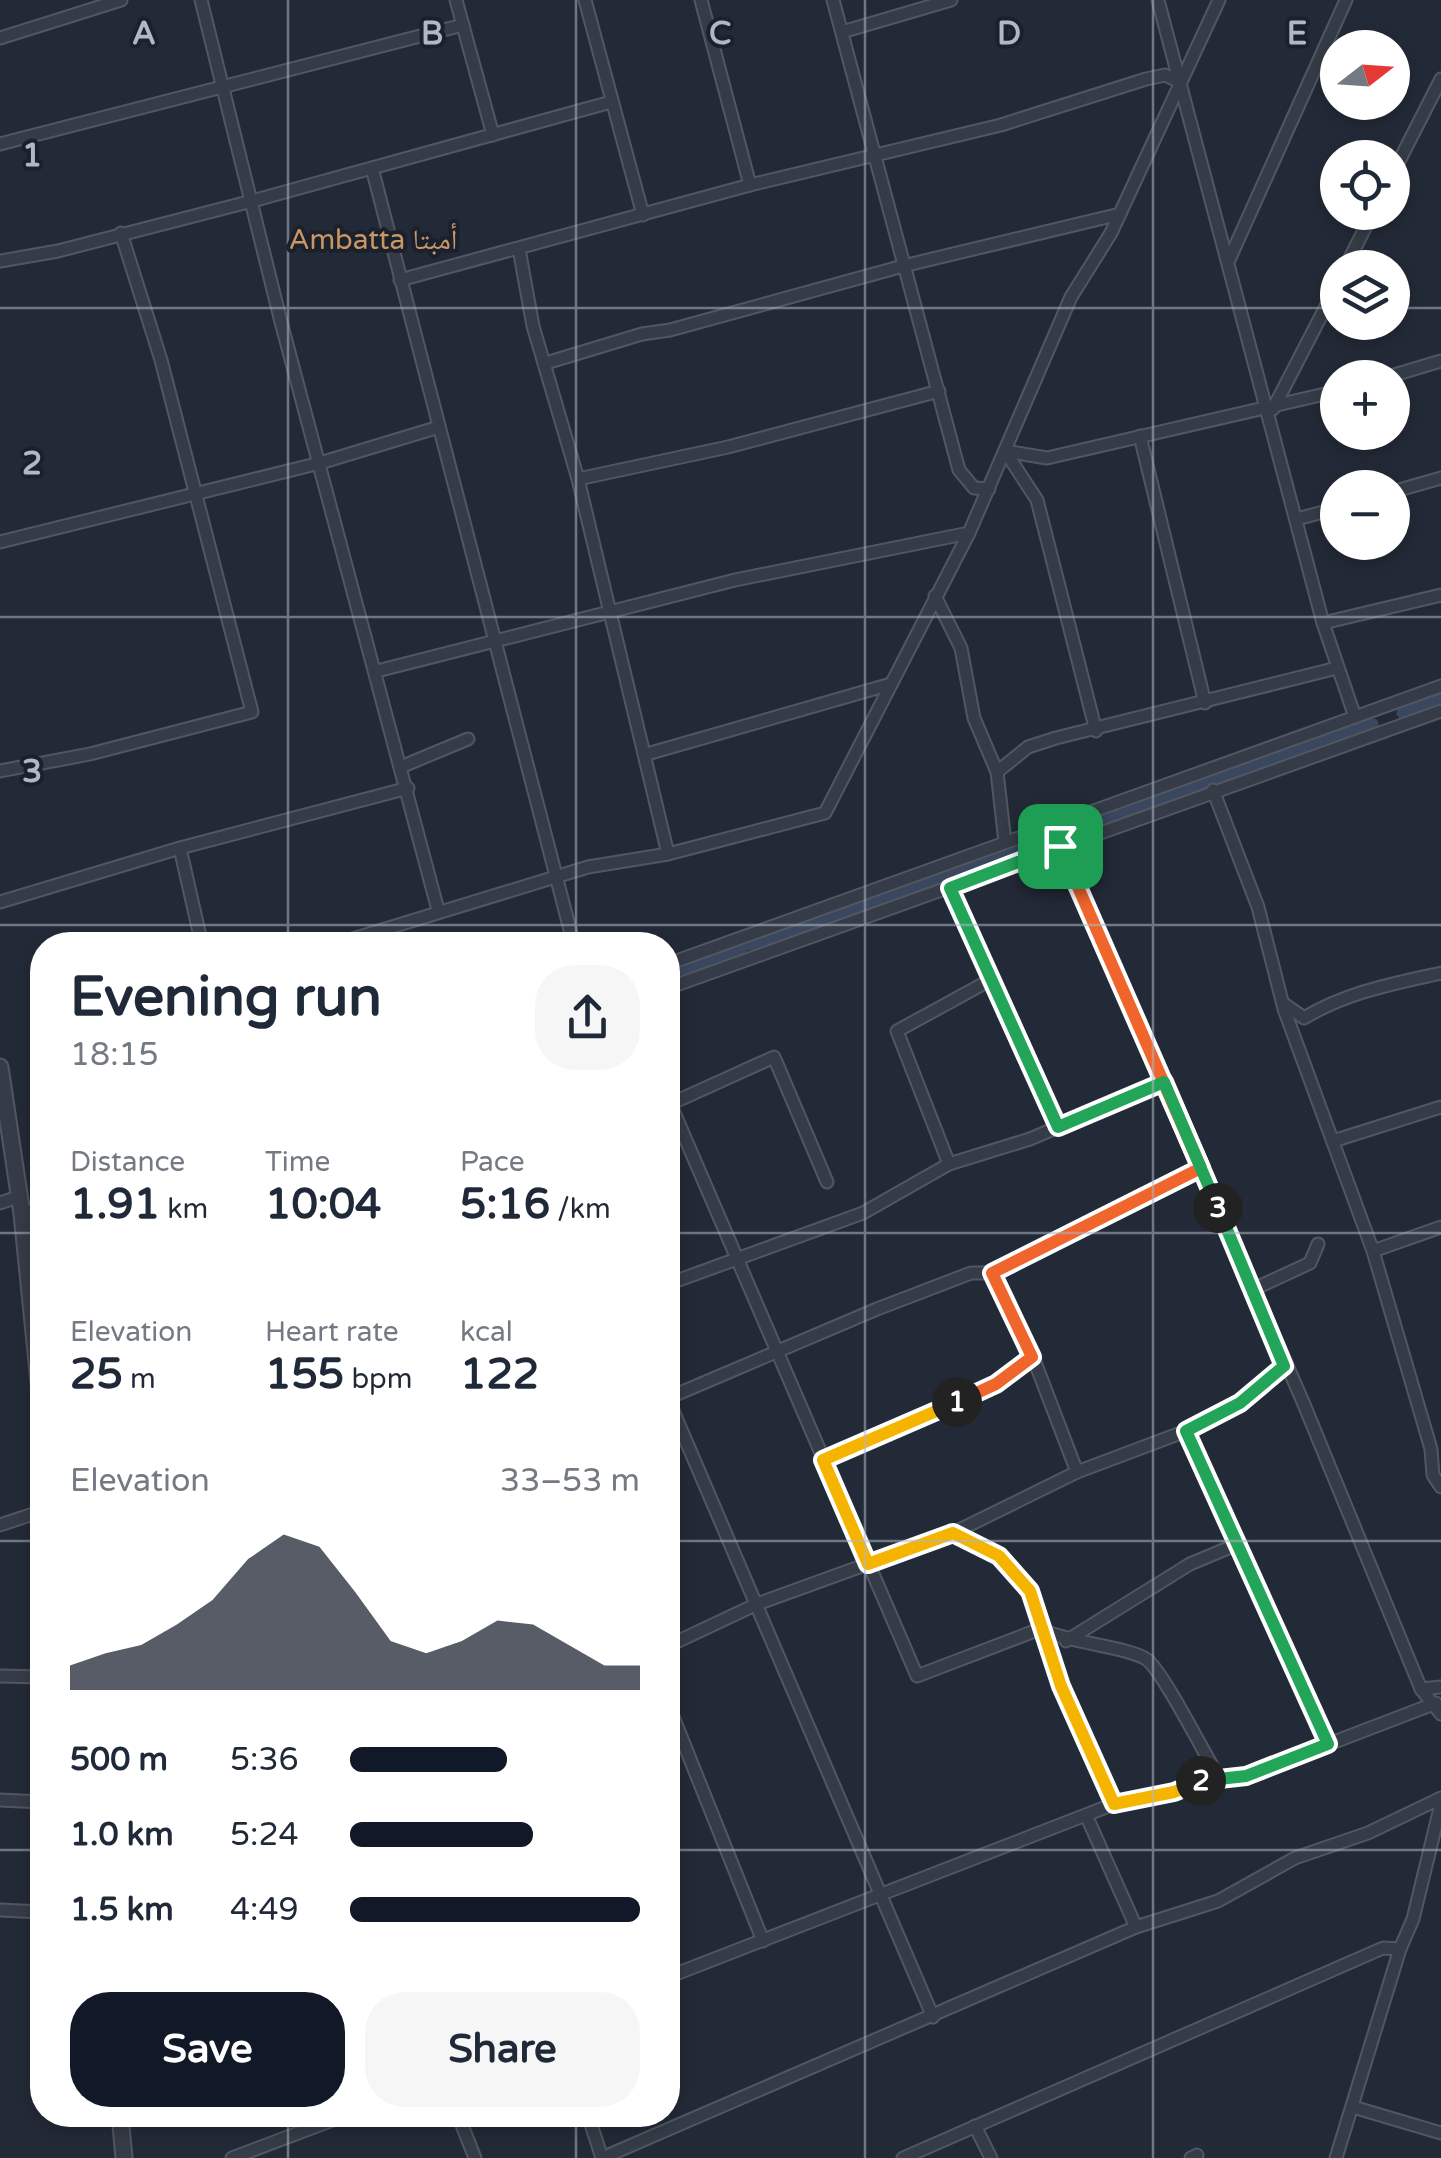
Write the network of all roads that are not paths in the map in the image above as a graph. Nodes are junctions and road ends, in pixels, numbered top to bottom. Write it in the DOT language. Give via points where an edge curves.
graph roads {
  1 [pos="121,0"];
  2 [pos="201,0"];
  3 [pos="456,0"];
  4 [pos="585,0"];
  5 [pos="700,0"];
  6 [pos="834,0"];
  7 [pos="951,0"];
  8 [pos="1158,0"];
  9 [pos="1220,0"];
  10 [pos="1346,0"];
  11 [pos="463,25"];
  12 [pos="842,32"];
  13 [pos="0,38"];
  14 [pos="1441,79"];
  15 [pos="1180,82"];
  16 [pos="224,90"];
  17 [pos="611,102"];
  18 [pos="492,135"];
  19 [pos="1410,140"];
  20 [pos="0,144"];
  21 [pos="873,158"];
  22 [pos="372,168"];
  23 [pos="750,186"];
  24 [pos="252,201"];
  25 [pos="1120,214"];
  26 [pos="644,215"];
  27 [pos="121,233"];
  28 [pos="519,249"];
  29 [pos="1228,260"];
  30 [pos="0,261"];
  31 [pos="902,266"];
  32 [pos="400,280"];
  33 [pos="1320,316"];
  34 [pos="1441,361"];
  35 [pos="546,363"];
  36 [pos="1410,370"];
  37 [pos="939,391"];
  38 [pos="1320,395"];
  39 [pos="1271,406"];
  40 [pos="439,426"];
  41 [pos="1140,436"];
  42 [pos="1005,451"];
  43 [pos="320,463"];
  44 [pos="1441,478"];
  45 [pos="578,479"];
  46 [pos="1410,487"];
  47 [pos="989,488"];
  48 [pos="194,493"];
  49 [pos="1320,513"];
  50 [pos="1298,519"];
  51 [pos="970,533"];
  52 [pos="0,542"];
  53 [pos="1441,595"];
  54 [pos="935,596"];
  55 [pos="612,610"];
  56 [pos="1323,623"];
  57 [pos="496,641"];
  58 [pos="1337,668"];
  59 [pos="378,672"];
  60 [pos="891,684"];
  61 [pos="1441,686"];
  62 [pos="1205,703"];
  63 [pos="1441,711"];
  64 [pos="1355,717"];
  65 [pos="1096,731"];
  66 [pos="468,739"];
  67 [pos="647,754"];
  68 [pos="402,766"];
  69 [pos="0,771"];
  70 [pos="997,772"];
  71 [pos="408,788"];
  72 [pos="1213,790"];
  73 [pos="1006,842"];
  74 [pos="1060,846"];
  75 [pos="180,848"];
  76 [pos="668,854"];
  77 [pos="556,880"];
  78 [pos="950,888"];
  79 [pos="0,902"];
  80 [pos="438,910"];
  81 [pos="199,932"];
  82 [pos="373,932"];
  83 [pos="570,932"];
  84 [pos="680,960"];
  85 [pos="1441,973"];
  86 [pos="992,980"];
  87 [pos="680,984"];
  88 [pos="1282,1003"];
  89 [pos="0,1067"];
  90 [pos="1164,1082"];
  91 [pos="680,1099"];
  92 [pos="1441,1106"];
  93 [pos="1058,1127"];
  94 [pos="680,1129"];
  95 [pos="1333,1141"];
  96 [pos="950,1164"];
  97 [pos="1201,1168"];
  98 [pos="827,1182"];
  99 [pos="18,1197"];
  100 [pos="0,1203"];
  101 [pos="30,1211"];
  102 [pos="22,1214"];
  103 [pos="1441,1227"];
  104 [pos="1318,1244"];
  105 [pos="1373,1251"];
  106 [pos="736,1258"];
  107 [pos="992,1273"];
  108 [pos="680,1279"];
  109 [pos="1254,1289"];
  110 [pos="30,1293"];
  111 [pos="775,1352"];
  112 [pos="1032,1357"];
  113 [pos="1284,1366"];
  114 [pos="680,1394"];
  115 [pos="680,1427"];
  116 [pos="1186,1431"];
  117 [pos="823,1460"];
  118 [pos="1077,1472"];
  119 [pos="1437,1474"];
  120 [pos="1441,1486"];
  121 [pos="30,1516"];
  122 [pos="0,1525"];
  123 [pos="953,1533"];
  124 [pos="1240,1544"];
  125 [pos="868,1564"];
  126 [pos="757,1604"];
  127 [pos="1040,1629"];
  128 [pos="680,1640"];
  129 [pos="1066,1641"];
  130 [pos="0,1676"];
  131 [pos="30,1677"];
  132 [pos="1441,1687"];
  133 [pos="1421,1689"];
  134 [pos="1438,1709"];
  135 [pos="680,1734"];
  136 [pos="1328,1744"];
  137 [pos="1220,1780"];
  138 [pos="0,1800"];
  139 [pos="30,1801"];
  140 [pos="1441,1801"];
  141 [pos="1114,1804"];
  142 [pos="1086,1815"];
  143 [pos="1438,1832"];
  144 [pos="879,1896"];
  145 [pos="0,1910"];
  146 [pos="30,1911"];
  147 [pos="1136,1927"];
  148 [pos="763,1941"];
  149 [pos="1400,1948"];
  150 [pos="680,1972"];
  151 [pos="932,2017"];
  152 [pos="1353,2108"];
  153 [pos="680,2125"];
  154 [pos="975,2126"];
  155 [pos="121,2127"];
  156 [pos="314,2127"];
  157 [pos="463,2127"];
  158 [pos="592,2127"];
  159 [pos="675,2127"];
  160 [pos="1441,2132"];
  161 [pos="124,2158"];
  162 [pos="232,2158"];
  163 [pos="475,2158"];
  164 [pos="602,2158"];
  165 [pos="902,2158"];
  166 [pos="991,2158"];
  167 [pos="1336,2158"];
  1 -- 13 [label="street"];
  2 -- 16 [label="street"];
  3 -- 11 [label="street"];
  4 -- 17 [label="street"];
  5 -- 23 [label="street"];
  6 -- 12 [label="street"];
  7 -- 12 [label="street"];
  8 -- 15 [label="street"];
  9 -- 15 [label="street"];
  10 -- 29 [label="street"];
  11 -- 16 [label="street"];
  11 -- 18 [label="street"];
  12 -- 21 [label="street"];
  14 -- 19 [label="street"];
  15 -- 21 [label="street" via="1146,79"];
  15 -- 25 [label="street"];
  15 -- 29 [label="street"];
  16 -- 20 [label="street"];
  16 -- 24 [label="street"];
  17 -- 18 [label="street"];
  17 -- 26 [label="street"];
  18 -- 22 [label="street"];
  21 -- 23 [label="street"];
  21 -- 31 [label="street"];
  22 -- 24 [label="street"];
  22 -- 32 [label="street"];
  23 -- 26 [label="street"];
  24 -- 27 [label="street"];
  24 -- 43 [label="street"];
  25 -- 31 [label="street"];
  25 -- 42 [label="street" via="1072,297"];
  26 -- 28 [label="street"];
  27 -- 30 [label="street"];
  27 -- 48 [label="street"];
  28 -- 32 [label="street"];
  28 -- 35 [label="street"];
  29 -- 39 [label="street"];
  31 -- 35 [label="street"];
  31 -- 37 [label="street"];
  32 -- 40 [label="street"];
  33 -- 39 [label="street"];
  34 -- 36 [label="street"];
  35 -- 45 [label="street"];
  37 -- 45 [label="street"];
  37 -- 47 [label="street" via="959,470 974,488"];
  38 -- 39 [label="street"];
  39 -- 41 [label="street"];
  39 -- 50 [label="street"];
  40 -- 43 [label="street"];
  40 -- 57 [label="street"];
  41 -- 42 [label="street" via="1047,458"];
  41 -- 62 [label="street"];
  42 -- 47 [label="street"];
  42 -- 65 [label="street" via="1037,500"];
  43 -- 48 [label="street"];
  43 -- 59 [label="street"];
  44 -- 46 [label="street"];
  45 -- 55 [label="street"];
  47 -- 51 [label="street"];
  48 -- 52 [label="street"];
  48 -- 69 [label="street" via="252,712"];
  49 -- 50 [label="street"];
  50 -- 56 [label="street"];
  51 -- 54 [label="street"];
  51 -- 55 [label="street"];
  53 -- 56 [label="street"];
  54 -- 60 [label="street"];
  54 -- 70 [label="street" via="961,648 974,718"];
  55 -- 57 [label="street"];
  55 -- 67 [label="street"];
  56 -- 58 [label="street"];
  57 -- 59 [label="street"];
  57 -- 77 [label="street"];
  58 -- 62 [label="street"];
  58 -- 64 [label="street"];
  59 -- 68 [label="street"];
  60 -- 67 [label="street"];
  60 -- 76 [label="street" via="826,813"];
  61 -- 64 [label="street"];
  62 -- 65 [label="street"];
  63 -- 72 [label="street"];
  64 -- 73 [label="street"];
  65 -- 70 [label="street" via="1028,747"];
  66 -- 68 [label="street"];
  67 -- 76 [label="street"];
  68 -- 71 [label="street"];
  70 -- 73 [label="street"];
  71 -- 75 [label="street"];
  71 -- 80 [label="street"];
  72 -- 74 [label="street"];
  72 -- 88 [label="street" via="1259,911"];
  73 -- 84 [label="street"];
  74 -- 78 [label="street"];
  74 -- 90 [label="street"];
  75 -- 79 [label="street"];
  75 -- 81 [label="street"];
  76 -- 77 [label="street" via="624,859"];
  77 -- 80 [label="street"];
  77 -- 83 [label="street"];
  78 -- 86 [label="street"];
  78 -- 87 [label="street"];
  80 -- 82 [label="street"];
  85 -- 88 [label="street" via="1365,990 1304,1018"];
  86 -- 93 [label="street"];
  86 -- 96 [label="street" via="897,1031"];
  88 -- 95 [label="street"];
  89 -- 99 [label="street"];
  90 -- 93 [label="street"];
  90 -- 97 [label="street"];
  91 -- 98 [label="street" via="774,1057"];
  92 -- 95 [label="street"];
  93 -- 96 [label="street"];
  94 -- 106 [label="street"];
  95 -- 105 [label="street"];
  96 -- 106 [label="street" via="863,1213"];
  97 -- 107 [label="street"];
  97 -- 109 [label="street"];
  99 -- 100 [label="street"];
  99 -- 102 [label="street"];
  101 -- 102 [label="street"];
  102 -- 110 [label="street"];
  103 -- 105 [label="street"];
  104 -- 109 [label="street" via="1310,1264"];
  105 -- 119 [label="street"];
  106 -- 108 [label="street"];
  106 -- 111 [label="street"];
  107 -- 111 [label="street" via="971,1273"];
  107 -- 112 [label="street"];
  109 -- 113 [label="street"];
  111 -- 114 [label="street"];
  111 -- 117 [label="street"];
  112 -- 117 [label="street" via="996,1384"];
  112 -- 118 [label="street"];
  113 -- 116 [label="street" via="1240,1403"];
  113 -- 133 [label="street"];
  115 -- 126 [label="street"];
  116 -- 118 [label="street"];
  116 -- 124 [label="street"];
  117 -- 125 [label="street"];
  118 -- 123 [label="street"];
  119 -- 120 [label="street"];
  121 -- 122 [label="street"];
  123 -- 125 [label="street"];
  123 -- 127 [label="street" via="999,1556 1018,1574"];
  124 -- 129 [label="street" via="1190,1564"];
  124 -- 136 [label="street"];
  125 -- 126 [label="street"];
  125 -- 127 [label="street" via="917,1676"];
  126 -- 128 [label="street"];
  126 -- 144 [label="street"];
  127 -- 129 [label="street"];
  127 -- 141 [label="street"];
  129 -- 137 [label="street" via="1144,1658 1166,1683"];
  130 -- 131 [label="street"];
  132 -- 133 [label="street"];
  133 -- 134 [label="street"];
  134 -- 136 [label="street"];
  135 -- 148 [label="street"];
  136 -- 137 [label="street"];
  137 -- 141 [label="street"];
  138 -- 139 [label="street"];
  140 -- 143 [label="street"];
  140 -- 147 [label="street" via="1295,1858 1218,1900"];
  141 -- 142 [label="street"];
  142 -- 144 [label="street"];
  142 -- 147 [label="street"];
  143 -- 149 [label="street"];
  144 -- 148 [label="street"];
  144 -- 151 [label="street"];
  145 -- 146 [label="street"];
  147 -- 151 [label="street"];
  148 -- 150 [label="street"];
  149 -- 152 [label="street"];
  149 -- 154 [label="street" via="1383,1948"];
  151 -- 153 [label="street"];
  152 -- 160 [label="street"];
  152 -- 167 [label="street"];
  154 -- 165 [label="street"];
  154 -- 166 [label="street"];
  155 -- 161 [label="street"];
  156 -- 162 [label="street"];
  157 -- 163 [label="street"];
  158 -- 164 [label="street"];
  159 -- 164 [label="street"];
}
